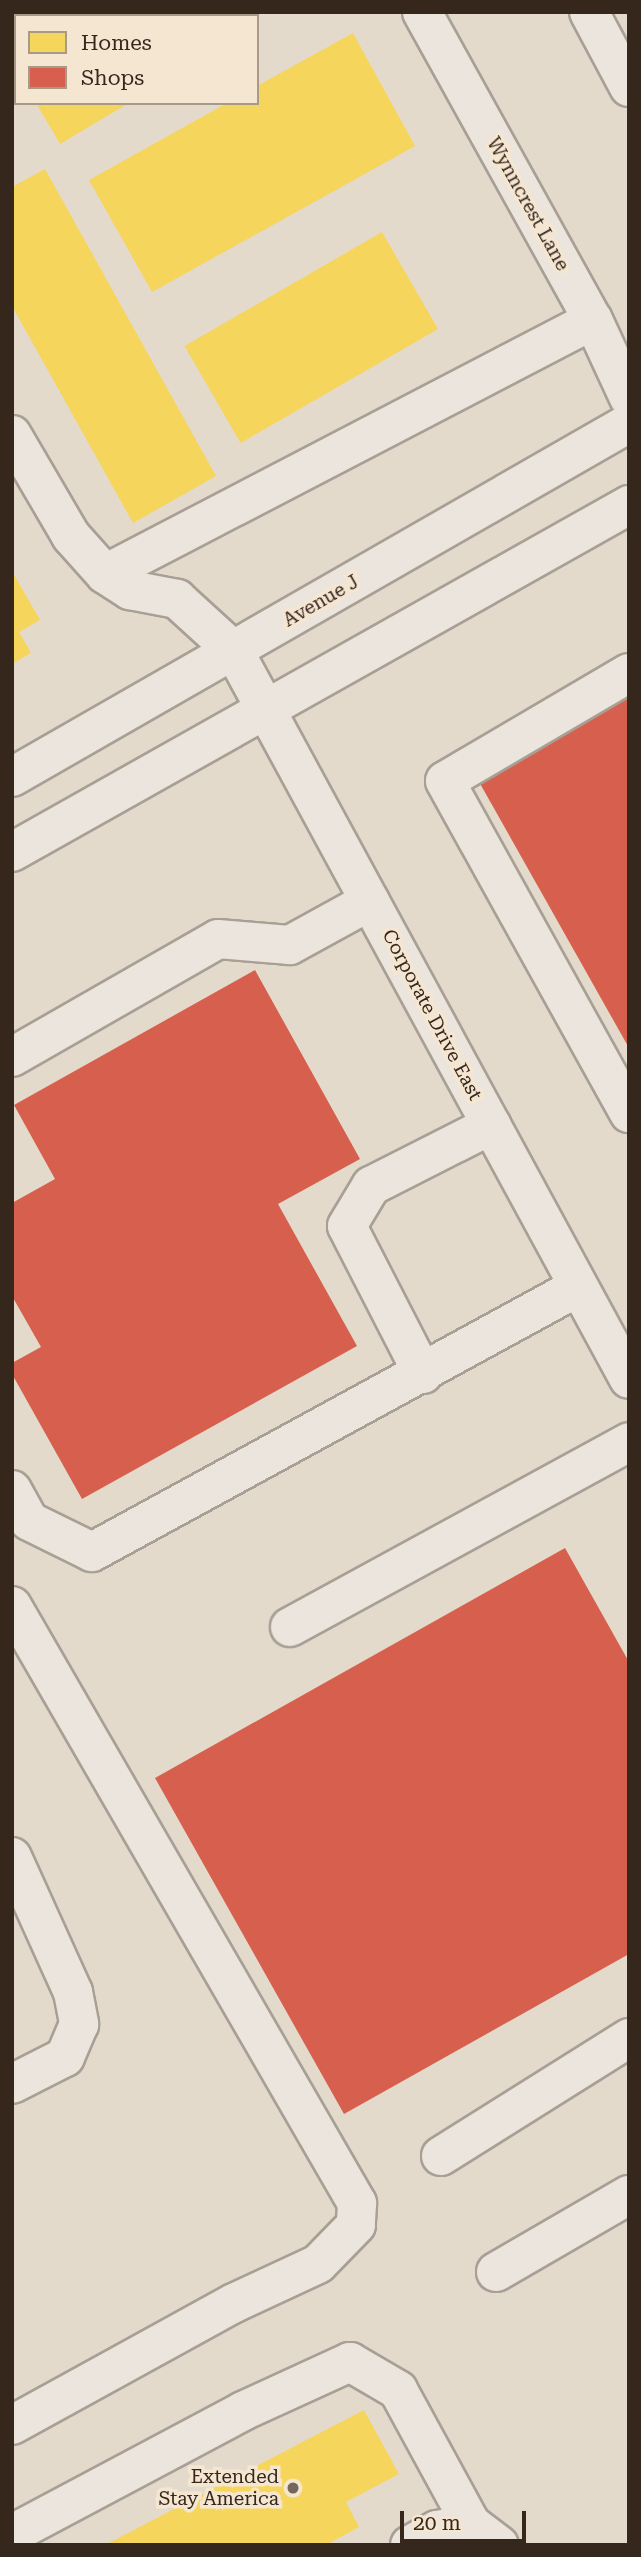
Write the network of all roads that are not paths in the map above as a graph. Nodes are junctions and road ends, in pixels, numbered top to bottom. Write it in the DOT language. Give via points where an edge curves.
graph roads {
  1 [pos="422,12"];
  2 [pos="589,12"];
  3 [pos="629,87"];
  4 [pos="593,320"];
  5 [pos="629,398"];
  6 [pos="629,423"];
  7 [pos="12,435"];
  8 [pos="629,505"];
  9 [pos="105,574"];
  10 [pos="234,651"];
  11 [pos="629,673"];
  12 [pos="268,711"];
  13 [pos="12,777"];
  14 [pos="12,852"];
  15 [pos="370,901"];
  16 [pos="12,1057"];
  17 [pos="629,1113"];
  18 [pos="491,1125"];
  19 [pos="576,1288"];
  20 [pos="423,1374"];
  21 [pos="629,1380"];
  22 [pos="629,1442"];
  23 [pos="12,1490"];
  24 [pos="12,1606"];
  25 [pos="290,1627"];
  26 [pos="12,1857"];
  27 [pos="629,2038"];
  28 [pos="12,2084"];
  29 [pos="441,2156"];
  30 [pos="629,2195"];
  31 [pos="496,2272"];
  32 [pos="12,2425"];
  33 [pos="12,2534"];
  34 [pos="485,2534"];
  35 [pos="410,2545"];
  1 -- 4 [label="street, Wynncrest Lane"];
  2 -- 3 [label="street"];
  4 -- 5 [label="street, Wynncrest Lane"];
  4 -- 9 [label="street"];
  6 -- 10 [label="street, Avenue J"];
  7 -- 9 [label="street, Corporate Drive East" via="71,536"];
  8 -- 12 [label="street"];
  9 -- 10 [label="street, Corporate Drive East" via="131,590 177,599"];
  10 -- 12 [label="street, Corporate Drive East"];
  10 -- 13 [label="street, Avenue J"];
  11 -- 17 [label="street" via="445,780"];
  12 -- 14 [label="street"];
  12 -- 15 [label="street, Corporate Drive East"];
  15 -- 16 [label="street" via="289,945 218,939"];
  15 -- 18 [label="street, Corporate Drive East"];
  18 -- 19 [label="street, Corporate Drive East"];
  18 -- 20 [label="street" via="371,1186 347,1226"];
  19 -- 20 [label="street"];
  19 -- 21 [label="street, Corporate Drive East"];
  20 -- 23 [label="street" via="92,1552 29,1521"];
  22 -- 25 [label="street"];
  24 -- 32 [label="street" via="357,2203 356,2225 318,2264 234,2303"];
  26 -- 28 [label="street" via="73,1992 79,2024 65,2057"];
  27 -- 29 [label="street"];
  30 -- 31 [label="street"];
  33 -- 34 [label="street" via="243,2411 350,2362 398,2390"];
  34 -- 35 [label="street" via="437,2530"];
}
